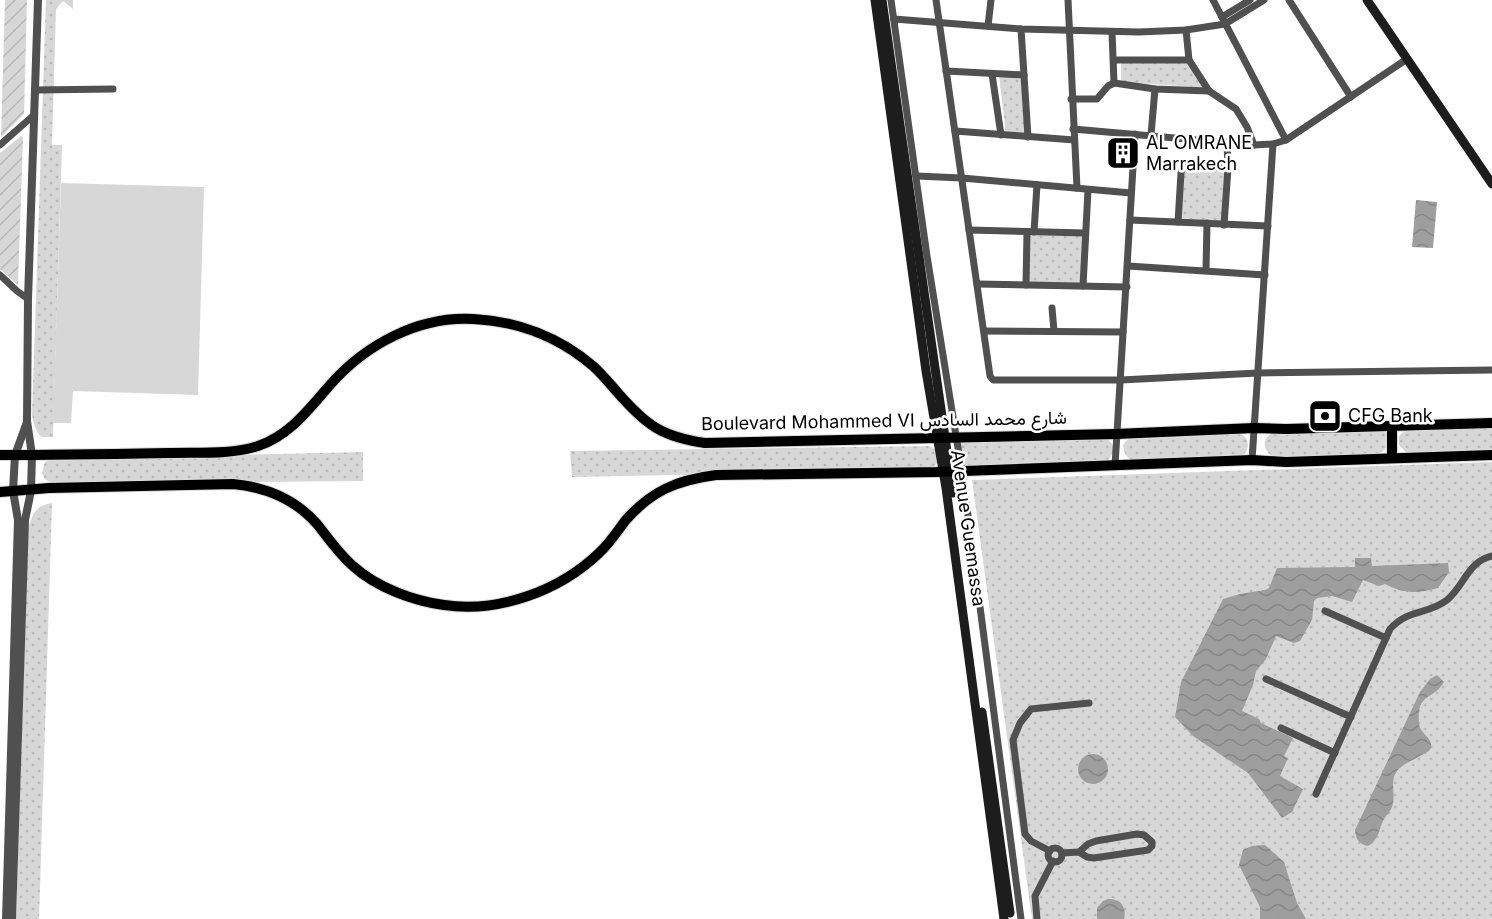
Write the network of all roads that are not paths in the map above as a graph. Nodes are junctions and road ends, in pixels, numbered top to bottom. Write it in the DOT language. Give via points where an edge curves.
graph roads {
  1 [pos="38,0"];
  2 [pos="875,0"];
  3 [pos="882,0"];
  4 [pos="891,0"];
  5 [pos="936,0"];
  6 [pos="991,0"];
  7 [pos="1068,0"];
  8 [pos="1213,0"];
  9 [pos="1250,0"];
  10 [pos="1264,0"];
  11 [pos="1289,0"];
  12 [pos="1367,0"];
  13 [pos="894,19"];
  14 [pos="939,21"];
  15 [pos="1223,21"];
  16 [pos="988,26"];
  17 [pos="1021,28"];
  18 [pos="1068,30"];
  19 [pos="1186,30"];
  20 [pos="1113,32"];
  21 [pos="1407,59"];
  22 [pos="1114,60"];
  23 [pos="1189,60"];
  24 [pos="946,71"];
  25 [pos="992,74"];
  26 [pos="1024,75"];
  27 [pos="1114,83"];
  28 [pos="113,89"];
  29 [pos="1155,89"];
  30 [pos="35,90"];
  31 [pos="1209,91"];
  32 [pos="1351,97"];
  33 [pos="1071,99"];
  34 [pos="34,115"];
  35 [pos="1073,129"];
  36 [pos="955,131"];
  37 [pos="1135,134"];
  38 [pos="1001,135"];
  39 [pos="1151,135"];
  40 [pos="1028,136"];
  41 [pos="1074,140"];
  42 [pos="1286,140"];
  43 [pos="1227,142"];
  44 [pos="1273,144"];
  45 [pos="0,145"];
  46 [pos="1254,145"];
  47 [pos="1228,168"];
  48 [pos="916,176"];
  49 [pos="962,178"];
  50 [pos="1492,184"];
  51 [pos="1037,185"];
  52 [pos="1077,188"];
  53 [pos="1088,190"];
  54 [pos="1131,193"];
  55 [pos="1130,220"];
  56 [pos="1178,222"];
  57 [pos="1207,224"];
  58 [pos="1224,225"];
  59 [pos="1268,226"];
  60 [pos="969,230"];
  61 [pos="1031,232"];
  62 [pos="1085,233"];
  63 [pos="1128,266"];
  64 [pos="1206,270"];
  65 [pos="0,275"];
  66 [pos="1265,275"];
  67 [pos="977,284"];
  68 [pos="1026,285"];
  69 [pos="1083,286"];
  70 [pos="1127,287"];
  71 [pos="28,299"];
  72 [pos="1053,308"];
  73 [pos="984,331"];
  74 [pos="1054,331"];
  75 [pos="1123,332"];
  76 [pos="1492,370"];
  77 [pos="1258,373"];
  78 [pos="1121,380"];
  79 [pos="27,422"];
  80 [pos="1492,423"];
  81 [pos="1392,425"];
  82 [pos="1254,428"];
  83 [pos="1116,434"];
  84 [pos="946,438"];
  85 [pos="0,455"];
  86 [pos="15,455"];
  87 [pos="32,455"];
  88 [pos="1492,455"];
  89 [pos="1392,458"];
  90 [pos="1252,460"];
  91 [pos="1115,466"];
  92 [pos="952,471"];
  93 [pos="13,491"];
  94 [pos="31,491"];
  95 [pos="0,492"];
  96 [pos="1492,556"];
  97 [pos="1325,611"];
  98 [pos="1386,638"];
  99 [pos="1266,679"];
  100 [pos="1089,703"];
  101 [pos="1351,717"];
  102 [pos="1281,728"];
  103 [pos="1335,753"];
  104 [pos="1316,794"];
  105 [pos="1050,851"];
  106 [pos="1079,852"];
  107 [pos="1062,853"];
  108 [pos="1053,861"];
  109 [pos="6,919"];
  110 [pos="12,919"];
  111 [pos="1004,919"];
  112 [pos="1010,919"];
  113 [pos="1021,919"];
  114 [pos="1037,919"];
  1 -- 30 [label="street"];
  2 -- 84 [label="main road, Avenue Guemassa" via="926,371"];
  3 -- 84 [label="main road, Avenue Guemassa"];
  4 -- 13 [label="street, Avenue Guemassa"];
  5 -- 14 [label="street"];
  6 -- 16 [label="street"];
  7 -- 18 [label="street"];
  8 -- 15 [label="street"];
  9 -- 15 [label="street"];
  10 -- 15 [label="street"];
  11 -- 32 [label="street"];
  12 -- 21 [label="main road"];
  13 -- 14 [label="street"];
  13 -- 48 [label="street, Avenue Guemassa"];
  14 -- 16 [label="street"];
  14 -- 24 [label="street"];
  15 -- 19 [label="street"];
  15 -- 42 [label="street"];
  16 -- 17 [label="street"];
  17 -- 18 [label="street"];
  17 -- 26 [label="street"];
  18 -- 20 [label="street"];
  18 -- 33 [label="street"];
  19 -- 20 [label="street"];
  19 -- 23 [label="street"];
  20 -- 22 [label="street"];
  21 -- 32 [label="street"];
  21 -- 50 [label="main road"];
  22 -- 23 [label="street"];
  22 -- 27 [label="street"];
  23 -- 31 [label="street"];
  24 -- 25 [label="street"];
  24 -- 36 [label="street"];
  25 -- 26 [label="street"];
  25 -- 38 [label="street"];
  26 -- 40 [label="street"];
  27 -- 29 [label="street"];
  27 -- 33 [label="street" via="1097,99"];
  28 -- 30 [label="street"];
  29 -- 31 [label="street"];
  29 -- 39 [label="street"];
  30 -- 34 [label="street"];
  31 -- 46 [label="street" via="1236,110"];
  32 -- 42 [label="street"];
  33 -- 35 [label="street"];
  34 -- 45 [label="street"];
  34 -- 71 [label="street"];
  35 -- 37 [label="street"];
  35 -- 41 [label="street"];
  36 -- 38 [label="street"];
  36 -- 49 [label="street"];
  37 -- 39 [label="street"];
  37 -- 54 [label="street"];
  38 -- 40 [label="street"];
  39 -- 43 [label="street"];
  40 -- 41 [label="street"];
  41 -- 52 [label="street"];
  42 -- 44 [label="street"];
  43 -- 46 [label="street"];
  43 -- 47 [label="street"];
  44 -- 46 [label="street"];
  44 -- 59 [label="street"];
  47 -- 56 [label="street" via="1183,166"];
  47 -- 58 [label="street"];
  48 -- 49 [label="street"];
  48 -- 84 [label="street, Avenue Guemassa"];
  49 -- 51 [label="street"];
  49 -- 60 [label="street"];
  51 -- 52 [label="street"];
  51 -- 61 [label="street"];
  52 -- 53 [label="street"];
  53 -- 54 [label="street"];
  53 -- 62 [label="street"];
  54 -- 55 [label="street"];
  55 -- 56 [label="street"];
  55 -- 63 [label="street"];
  56 -- 57 [label="street"];
  57 -- 58 [label="street"];
  57 -- 64 [label="street"];
  58 -- 59 [label="street"];
  59 -- 66 [label="street"];
  60 -- 61 [label="street"];
  60 -- 67 [label="street"];
  61 -- 62 [label="street"];
  61 -- 68 [label="street"];
  62 -- 69 [label="street"];
  63 -- 64 [label="street"];
  63 -- 70 [label="street"];
  64 -- 66 [label="street"];
  65 -- 71 [label="street"];
  66 -- 77 [label="street"];
  67 -- 68 [label="street"];
  67 -- 73 [label="street"];
  68 -- 69 [label="street"];
  69 -- 70 [label="street"];
  70 -- 75 [label="street"];
  71 -- 79 [label="street"];
  72 -- 74 [label="street"];
  73 -- 74 [label="street"];
  73 -- 78 [label="street" via="993,380"];
  74 -- 75 [label="street"];
  75 -- 78 [label="street"];
  76 -- 77 [label="street"];
  77 -- 78 [label="street"];
  77 -- 82 [label="street"];
  78 -- 83 [label="street"];
  79 -- 86 [label="street"];
  79 -- 87 [label="street"];
  80 -- 81 [label="main road, Boulevard Mohammed VI شارع محمد السادس"];
  81 -- 82 [label="main road, Boulevard Mohammed VI شارع محمد السادس"];
  81 -- 89 [label="main road"];
  82 -- 83 [label="main road, Boulevard Mohammed VI شارع محمد السادس"];
  82 -- 90 [label="street"];
  83 -- 84 [label="main road, Boulevard Mohammed VI شارع محمد السادس"];
  83 -- 91 [label="street"];
  84 -- 87 [label="main road, Boulevard Mohammed VI شارع محمد السادس" via="684,440 666,434 639,416 594,367 567,346 521,326 471,319 446,320 410,329 378,344 344,371 293,426 257,447 192,453"];
  84 -- 92 [label="main road, Avenue Guemassa"];
  84 -- 92 [label="street, Avenue Guemassa"];
  85 -- 86 [label="main road, Boulevard Mohammed VI شارع محمد السادس"];
  86 -- 87 [label="main road, Boulevard Mohammed VI شارع محمد السادس"];
  86 -- 93 [label="street"];
  87 -- 94 [label="street"];
  88 -- 89 [label="main road"];
  89 -- 90 [label="main road"];
  90 -- 91 [label="main road"];
  91 -- 92 [label="main road"];
  92 -- 94 [label="main road" via="716,475 681,481 638,507 600,552 570,575 540,592 487,605 443,605 385,586 354,567 300,507 251,486"];
  92 -- 111 [label="main road, Avenue Guemassa"];
  92 -- 112 [label="main road, Avenue Guemassa"];
  92 -- 113 [label="street, Avenue Guemassa"];
  93 -- 94 [label="main road"];
  93 -- 95 [label="main road"];
  93 -- 109 [label="street" via="18,520"];
  94 -- 110 [label="street" via="25,520"];
  96 -- 98 [label="street" via="1474,564 1448,599 1404,616"];
  97 -- 98 [label="street"];
  98 -- 101 [label="street"];
  99 -- 101 [label="street"];
  100 -- 105 [label="street" via="1031,709 1014,740 1025,834"];
  101 -- 103 [label="street"];
  102 -- 103 [label="street"];
  103 -- 104 [label="street"];
  105 -- 107 [label="street" via="1056,848"];
  105 -- 108 [label="street"];
  106 -- 106 [label="street" via="1094,858 1145,850 1151,848 1152,842 1141,834 1122,836 1091,842"];
  106 -- 107 [label="street"];
  107 -- 108 [label="street" via="1059,861"];
  108 -- 114 [label="street" via="1035,896"];
}
